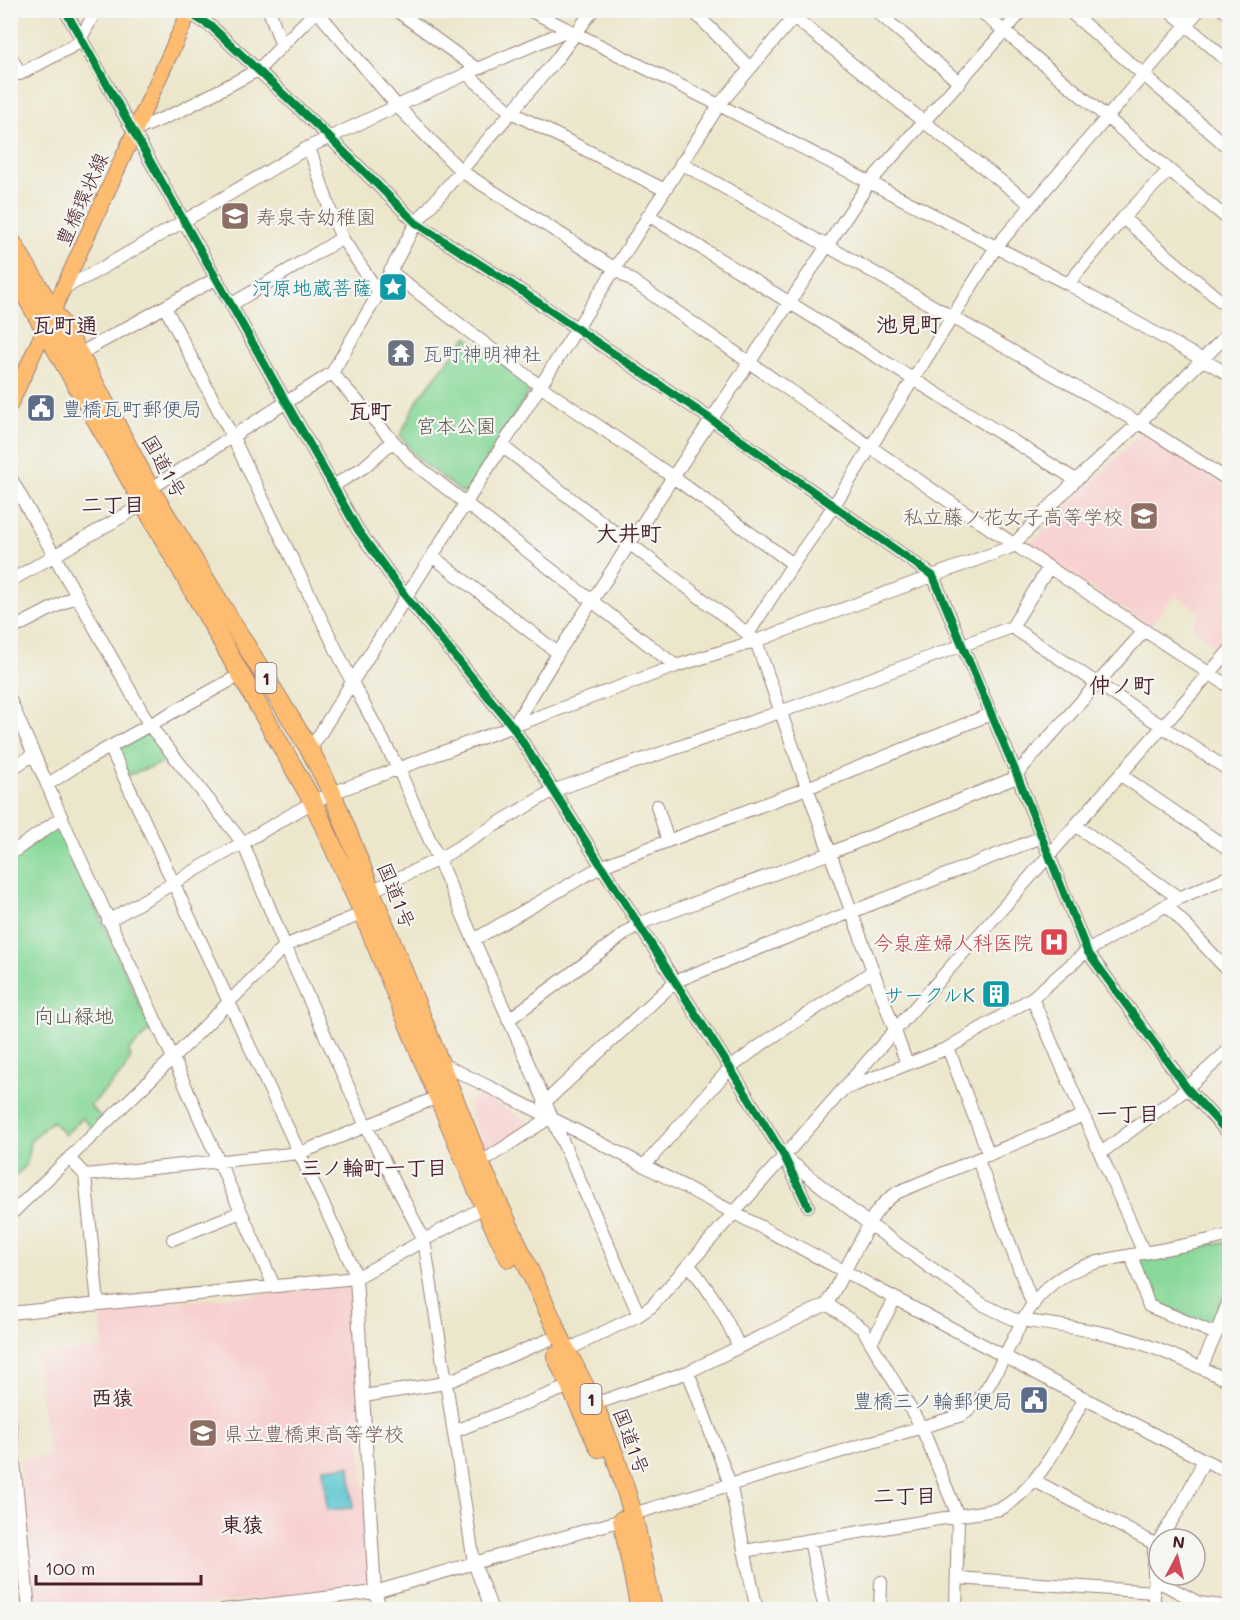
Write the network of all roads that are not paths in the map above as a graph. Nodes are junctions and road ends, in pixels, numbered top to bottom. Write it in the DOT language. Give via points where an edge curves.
graph roads {
  1 [pos="65,10"];
  2 [pos="96,10"];
  3 [pos="269,10"];
  4 [pos="396,10"];
  5 [pos="529,10"];
  6 [pos="692,10"];
  7 [pos="875,10"];
  8 [pos="979,10"];
  9 [pos="1023,10"];
  10 [pos="1068,10"];
  11 [pos="1169,10"];
  12 [pos="1199,10"];
  13 [pos="1224,10"];
  14 [pos="188,11"];
  15 [pos="317,11"];
  16 [pos="592,11"];
  17 [pos="792,13"];
  18 [pos="1230,15"];
  19 [pos="1186,25"];
  20 [pos="571,32"];
  21 [pos="1005,32"];
  22 [pos="82,40"];
  23 [pos="282,46"];
  24 [pos="10,55"];
  25 [pos="1230,63"];
  26 [pos="750,68"];
  27 [pos="258,69"];
  28 [pos="472,71"];
  29 [pos="1143,75"];
  30 [pos="960,83"];
  31 [pos="719,105"];
  32 [pos="398,107"];
  33 [pos="511,112"];
  34 [pos="1107,119"];
  35 [pos="924,122"];
  36 [pos="134,131"];
  37 [pos="329,137"];
  38 [pos="309,147"];
  39 [pos="1230,149"];
  40 [pos="681,163"];
  41 [pos="1169,170"];
  42 [pos="461,171"];
  43 [pos="869,183"];
  44 [pos="663,189"];
  45 [pos="1032,205"];
  46 [pos="648,215"];
  47 [pos="1123,218"];
  48 [pos="184,221"];
  49 [pos="1230,221"];
  50 [pos="416,223"];
  51 [pos="342,238"];
  52 [pos="10,239"];
  53 [pos="827,246"];
  54 [pos="996,247"];
  55 [pos="10,268"];
  56 [pos="614,268"];
  57 [pos="390,271"];
  58 [pos="217,278"];
  59 [pos="1068,284"];
  60 [pos="64,287"];
  61 [pos="379,293"];
  62 [pos="788,303"];
  63 [pos="232,304"];
  64 [pos="165,307"];
  65 [pos="1230,309"];
  66 [pos="53,312"];
  67 [pos="952,317"];
  68 [pos="577,328"];
  69 [pos="45,329"];
  70 [pos="1230,332"];
  71 [pos="79,354"];
  72 [pos="1203,358"];
  73 [pos="750,361"];
  74 [pos="332,373"];
  75 [pos="1230,375"];
  76 [pos="913,380"];
  77 [pos="540,386"];
  78 [pos="286,402"];
  79 [pos="10,405"];
  80 [pos="712,420"];
  81 [pos="1138,423"];
  82 [pos="232,436"];
  83 [pos="393,441"];
  84 [pos="502,446"];
  85 [pos="871,446"];
  86 [pos="10,477"];
  87 [pos="673,477"];
  88 [pos="1076,480"];
  89 [pos="1230,481"];
  90 [pos="333,486"];
  91 [pos="147,496"];
  92 [pos="466,503"];
  93 [pos="832,507"];
  94 [pos="1015,543"];
  95 [pos="629,544"];
  96 [pos="54,556"];
  97 [pos="432,556"];
  98 [pos="793,564"];
  99 [pos="1049,567"];
  100 [pos="933,576"];
  101 [pos="10,581"];
  102 [pos="76,596"];
  103 [pos="406,597"];
  104 [pos="592,601"];
  105 [pos="1012,627"];
  106 [pos="10,630"];
  107 [pos="1145,630"];
  108 [pos="752,638"];
  109 [pos="962,646"];
  110 [pos="1230,650"];
  111 [pos="558,653"];
  112 [pos="676,666"];
  113 [pos="1209,674"];
  114 [pos="240,675"];
  115 [pos="352,682"];
  116 [pos="1097,685"];
  117 [pos="1230,687"];
  118 [pos="10,700"];
  119 [pos="780,712"];
  120 [pos="991,714"];
  121 [pos="150,726"];
  122 [pos="1162,726"];
  123 [pos="513,727"];
  124 [pos="110,747"];
  125 [pos="310,750"];
  126 [pos="34,754"];
  127 [pos="398,768"];
  128 [pos="10,770"];
  129 [pos="1230,771"];
  130 [pos="1017,775"];
  131 [pos="1120,775"];
  132 [pos="47,785"];
  133 [pos="807,788"];
  134 [pos="552,791"];
  135 [pos="332,793"];
  136 [pos="313,802"];
  137 [pos="657,806"];
  138 [pos="61,818"];
  139 [pos="1075,825"];
  140 [pos="1042,837"];
  141 [pos="668,841"];
  142 [pos="243,843"];
  143 [pos="1230,850"];
  144 [pos="830,853"];
  145 [pos="10,854"];
  146 [pos="1049,855"];
  147 [pos="439,859"];
  148 [pos="602,866"];
  149 [pos="1230,876"];
  150 [pos="174,884"];
  151 [pos="371,891"];
  152 [pos="1179,898"];
  153 [pos="1167,904"];
  154 [pos="363,913"];
  155 [pos="852,913"];
  156 [pos="108,921"];
  157 [pos="638,924"];
  158 [pos="475,939"];
  159 [pos="285,945"];
  160 [pos="1087,951"];
  161 [pos="873,971"];
  162 [pos="1230,974"];
  163 [pos="676,981"];
  164 [pos="1032,998"];
  165 [pos="229,1000"];
  166 [pos="508,1020"];
  167 [pos="894,1029"];
  168 [pos="948,1048"];
  169 [pos="1230,1049"];
  170 [pos="173,1059"];
  171 [pos="431,1063"];
  172 [pos="907,1064"];
  173 [pos="730,1068"];
  174 [pos="1187,1088"];
  175 [pos="843,1090"];
  176 [pos="438,1097"];
  177 [pos="544,1103"];
  178 [pos="1084,1115"];
  179 [pos="551,1117"];
  180 [pos="366,1126"];
  181 [pos="1230,1135"];
  182 [pos="1101,1153"];
  183 [pos="300,1154"];
  184 [pos="784,1156"];
  185 [pos="983,1157"];
  186 [pos="70,1159"];
  187 [pos="218,1161"];
  188 [pos="480,1163"];
  189 [pos="645,1166"];
  190 [pos="85,1174"];
  191 [pos="490,1203"];
  192 [pos="808,1206"];
  193 [pos="241,1212"];
  194 [pos="733,1213"];
  195 [pos="10,1215"];
  196 [pos="869,1224"];
  197 [pos="1230,1234"];
  198 [pos="173,1239"];
  199 [pos="424,1239"];
  200 [pos="1144,1253"];
  201 [pos="1131,1255"];
  202 [pos="689,1264"];
  203 [pos="845,1273"];
  204 [pos="356,1278"];
  205 [pos="274,1286"];
  206 [pos="1230,1298"];
  207 [pos="895,1299"];
  208 [pos="98,1304"];
  209 [pos="827,1304"];
  210 [pos="1033,1305"];
  211 [pos="10,1313"];
  212 [pos="639,1315"];
  213 [pos="1023,1320"];
  214 [pos="1216,1334"];
  215 [pos="871,1343"];
  216 [pos="739,1347"];
  217 [pos="556,1349"];
  218 [pos="1004,1356"];
  219 [pos="1201,1368"];
  220 [pos="688,1372"];
  221 [pos="1230,1382"];
  222 [pos="445,1383"];
  223 [pos="570,1386"];
  224 [pos="364,1396"];
  225 [pos="1085,1398"];
  226 [pos="594,1404"];
  227 [pos="10,1424"];
  228 [pos="922,1428"];
  229 [pos="455,1431"];
  230 [pos="12,1458"];
  231 [pos="1204,1460"];
  232 [pos="1230,1473"];
  233 [pos="1035,1481"];
  234 [pos="730,1484"];
  235 [pos="958,1516"];
  236 [pos="627,1517"];
  237 [pos="1167,1527"];
  238 [pos="1147,1536"];
  239 [pos="810,1541"];
  240 [pos="744,1551"];
  241 [pos="474,1563"];
  242 [pos="957,1578"];
  243 [pos="881,1582"];
  244 [pos="1147,1586"];
  245 [pos="1154,1587"];
  246 [pos="1157,1587"];
  247 [pos="375,1592"];
  248 [pos="295,1605"];
  249 [pos="1230,1607"];
  250 [pos="29,1610"];
  251 [pos="223,1610"];
  252 [pos="381,1610"];
  253 [pos="492,1610"];
  254 [pos="640,1610"];
  255 [pos="653,1610"];
  256 [pos="757,1610"];
  257 [pos="825,1610"];
  258 [pos="880,1610"];
  259 [pos="956,1610"];
  260 [pos="1154,1610"];
  1 -- 22 [label="street"];
  2 -- 22 [label="street"];
  3 -- 23 [label="street"];
  4 -- 28 [label="street"];
  5 -- 20 [label="street"];
  6 -- 26 [label="street"];
  7 -- 30 [label="street"];
  8 -- 21 [label="street"];
  9 -- 21 [label="street"];
  10 -- 29 [label="street"];
  11 -- 19 [label="street"];
  12 -- 19 [label="street"];
  13 -- 18 [label="street"];
  14 -- 27 [label="street"];
  14 -- 36 [label="main road, 豊橋環状線"];
  15 -- 23 [label="street"];
  15 -- 32 [label="street"];
  16 -- 20 [label="street"];
  17 -- 26 [label="street"];
  17 -- 35 [label="street"];
  19 -- 25 [label="street"];
  19 -- 29 [label="street"];
  20 -- 28 [label="street"];
  20 -- 31 [label="street"];
  20 -- 33 [label="street" via="556,60"];
  21 -- 30 [label="street"];
  21 -- 34 [label="street"];
  22 -- 24 [label="street" via="20,74"];
  22 -- 36 [label="street"];
  23 -- 27 [label="street"];
  26 -- 31 [label="street"];
  27 -- 36 [label="street"];
  27 -- 37 [label="street"];
  28 -- 32 [label="street"];
  28 -- 33 [label="street"];
  29 -- 34 [label="street"];
  29 -- 39 [label="street"];
  30 -- 35 [label="street"];
  31 -- 40 [label="street"];
  31 -- 43 [label="street"];
  32 -- 37 [label="street"];
  32 -- 42 [label="street"];
  33 -- 42 [label="street"];
  33 -- 44 [label="street"];
  34 -- 41 [label="street"];
  34 -- 45 [label="street"];
  35 -- 43 [label="street"];
  35 -- 45 [label="street"];
  36 -- 48 [label="street"];
  36 -- 60 [label="main road, 豊橋環状線"];
  37 -- 38 [label="street"];
  37 -- 50 [label="street"];
  38 -- 48 [label="street"];
  38 -- 51 [label="street"];
  40 -- 44 [label="street"];
  40 -- 53 [label="street"];
  41 -- 47 [label="street"];
  41 -- 49 [label="street"];
  42 -- 50 [label="street"];
  42 -- 56 [label="street"];
  43 -- 53 [label="street"];
  43 -- 54 [label="street"];
  44 -- 46 [label="street"];
  45 -- 54 [label="street"];
  46 -- 56 [label="street"];
  46 -- 62 [label="street"];
  47 -- 59 [label="street"];
  47 -- 65 [label="street"];
  48 -- 58 [label="street"];
  48 -- 60 [label="street"];
  50 -- 57 [label="street"];
  50 -- 68 [label="street"];
  51 -- 61 [label="street"];
  51 -- 63 [label="street"];
  52 -- 66 [label="highway, 国道1号 / 1"];
  53 -- 62 [label="street"];
  53 -- 67 [label="street"];
  54 -- 59 [label="street"];
  54 -- 67 [label="street"];
  55 -- 69 [label="highway, 国道1号 / 1"];
  56 -- 68 [label="street"];
  56 -- 73 [label="street"];
  57 -- 61 [label="street"];
  57 -- 77 [label="street"];
  58 -- 63 [label="street"];
  58 -- 64 [label="street"];
  59 -- 72 [label="street"];
  60 -- 66 [label="main road, 豊橋環状線"];
  61 -- 74 [label="street"];
  62 -- 73 [label="street"];
  62 -- 76 [label="street"];
  63 -- 78 [label="street"];
  64 -- 71 [label="street"];
  64 -- 82 [label="street"];
  66 -- 69 [label="main road, 豊橋環状線"];
  66 -- 71 [label="highway, 国道1号 / 1"];
  67 -- 76 [label="street"];
  67 -- 81 [label="street"];
  68 -- 77 [label="street"];
  68 -- 80 [label="street"];
  69 -- 79 [label="main road, 豊橋環状線"];
  69 -- 91 [label="highway, 国道1号 / 1"];
  70 -- 72 [label="street"];
  71 -- 91 [label="highway, 国道1号 / 1"];
  72 -- 75 [label="street"];
  72 -- 81 [label="street"];
  73 -- 80 [label="street"];
  73 -- 85 [label="street"];
  74 -- 78 [label="street"];
  74 -- 83 [label="street"];
  76 -- 85 [label="street"];
  76 -- 88 [label="street"];
  77 -- 84 [label="street"];
  77 -- 87 [label="street"];
  78 -- 82 [label="street"];
  78 -- 90 [label="street"];
  80 -- 87 [label="street"];
  80 -- 93 [label="street"];
  81 -- 88 [label="street"];
  81 -- 89 [label="street"];
  82 -- 91 [label="street"];
  82 -- 115 [label="street"];
  83 -- 90 [label="street" via="364,467"];
  83 -- 92 [label="street" via="411,461"];
  84 -- 92 [label="street"];
  84 -- 95 [label="street"];
  85 -- 93 [label="street"];
  85 -- 94 [label="street"];
  86 -- 96 [label="street"];
  87 -- 95 [label="street"];
  87 -- 98 [label="street"];
  88 -- 94 [label="street"];
  90 -- 103 [label="street" via="358,530"];
  91 -- 96 [label="street"];
  91 -- 114 [label="highway, 国道1号 / 1"];
  91 -- 125 [label="highway, 国道1号 / 1"];
  92 -- 97 [label="street"];
  92 -- 104 [label="street"];
  93 -- 98 [label="street"];
  93 -- 100 [label="street"];
  94 -- 99 [label="street"];
  94 -- 100 [label="street"];
  95 -- 104 [label="street"];
  95 -- 108 [label="street"];
  96 -- 101 [label="street"];
  96 -- 102 [label="street"];
  97 -- 103 [label="street"];
  97 -- 111 [label="street"];
  98 -- 108 [label="street"];
  99 -- 105 [label="street"];
  99 -- 107 [label="street"];
  100 -- 108 [label="street"];
  100 -- 109 [label="street"];
  102 -- 106 [label="street"];
  102 -- 121 [label="street"];
  103 -- 115 [label="street"];
  103 -- 123 [label="street"];
  104 -- 111 [label="street"];
  104 -- 112 [label="street"];
  105 -- 109 [label="street"];
  105 -- 116 [label="street"];
  107 -- 113 [label="street"];
  107 -- 116 [label="street"];
  108 -- 112 [label="street"];
  108 -- 119 [label="street"];
  109 -- 119 [label="street"];
  109 -- 120 [label="street"];
  110 -- 113 [label="street"];
  111 -- 123 [label="street"];
  112 -- 123 [label="street"];
  113 -- 117 [label="street"];
  113 -- 122 [label="street"];
  114 -- 121 [label="street"];
  114 -- 136 [label="highway, 国道1号 / 1"];
  115 -- 125 [label="street"];
  115 -- 127 [label="street"];
  116 -- 122 [label="street"];
  116 -- 130 [label="street"];
  118 -- 126 [label="street"];
  119 -- 133 [label="street"];
  119 -- 134 [label="street"];
  120 -- 130 [label="street"];
  120 -- 133 [label="street"];
  121 -- 124 [label="street"];
  121 -- 142 [label="street"];
  122 -- 129 [label="street"];
  122 -- 131 [label="street"];
  123 -- 127 [label="street"];
  123 -- 134 [label="street"];
  124 -- 132 [label="street"];
  124 -- 150 [label="street"];
  125 -- 135 [label="highway, 国道1号 / 1"];
  126 -- 128 [label="street"];
  126 -- 132 [label="street"];
  127 -- 135 [label="street"];
  127 -- 147 [label="street"];
  130 -- 140 [label="street"];
  130 -- 144 [label="street"];
  131 -- 139 [label="street"];
  131 -- 143 [label="street"];
  132 -- 138 [label="street"];
  133 -- 141 [label="street"];
  133 -- 144 [label="street"];
  134 -- 147 [label="street"];
  134 -- 148 [label="street"];
  135 -- 136 [label="street"];
  135 -- 151 [label="highway, 国道1号 / 1"];
  136 -- 142 [label="street"];
  136 -- 154 [label="highway, 国道1号 / 1"];
  137 -- 141 [label="street"];
  138 -- 145 [label="street"];
  138 -- 156 [label="street"];
  139 -- 146 [label="street"];
  139 -- 152 [label="street"];
  140 -- 146 [label="street"];
  140 -- 155 [label="street"];
  141 -- 148 [label="street"];
  142 -- 150 [label="street"];
  142 -- 159 [label="street"];
  144 -- 155 [label="street"];
  144 -- 157 [label="street"];
  146 -- 160 [label="street"];
  146 -- 167 [label="street"];
  147 -- 151 [label="street"];
  147 -- 158 [label="street"];
  148 -- 157 [label="street"];
  148 -- 158 [label="street"];
  149 -- 152 [label="street"];
  150 -- 156 [label="street"];
  150 -- 165 [label="street"];
  151 -- 171 [label="highway, 国道1号 / 1"];
  152 -- 153 [label="street"];
  153 -- 160 [label="street"];
  153 -- 162 [label="street"];
  154 -- 159 [label="street"];
  154 -- 171 [label="highway, 国道1号 / 1"];
  155 -- 161 [label="street"];
  155 -- 163 [label="street"];
  156 -- 170 [label="street"];
  157 -- 163 [label="street"];
  157 -- 166 [label="street"];
  158 -- 166 [label="street"];
  159 -- 165 [label="street"];
  159 -- 180 [label="street"];
  160 -- 164 [label="street"];
  160 -- 174 [label="street"];
  161 -- 167 [label="street"];
  161 -- 173 [label="street"];
  163 -- 173 [label="street"];
  163 -- 177 [label="street"];
  164 -- 168 [label="street"];
  164 -- 178 [label="street"];
  165 -- 170 [label="street"];
  165 -- 183 [label="street"];
  166 -- 177 [label="street"];
  167 -- 172 [label="street"];
  167 -- 175 [label="street"];
  168 -- 172 [label="street"];
  168 -- 185 [label="street"];
  169 -- 174 [label="street"];
  170 -- 186 [label="street"];
  170 -- 187 [label="street"];
  171 -- 176 [label="highway, 国道1号 / 1"];
  171 -- 179 [label="street"];
  171 -- 188 [label="highway, 国道1号 / 1"];
  172 -- 175 [label="street"];
  173 -- 184 [label="street"];
  173 -- 189 [label="street"];
  174 -- 181 [label="street"];
  174 -- 182 [label="street"];
  175 -- 184 [label="street"];
  176 -- 180 [label="street"];
  176 -- 191 [label="highway, 国道1号 / 1"];
  177 -- 179 [label="street"];
  178 -- 182 [label="street"];
  178 -- 185 [label="street"];
  179 -- 188 [label="street"];
  179 -- 189 [label="street"];
  179 -- 212 [label="street"];
  180 -- 183 [label="street"];
  180 -- 199 [label="street"];
  182 -- 200 [label="street"];
  183 -- 187 [label="street"];
  183 -- 204 [label="street"];
  184 -- 192 [label="street"];
  184 -- 194 [label="street"];
  184 -- 196 [label="street"];
  185 -- 196 [label="street" via="898,1192 882,1205"];
  185 -- 210 [label="street"];
  186 -- 190 [label="street"];
  186 -- 195 [label="street"];
  187 -- 190 [label="street"];
  187 -- 193 [label="street"];
  188 -- 191 [label="highway, 国道1号 / 1"];
  189 -- 194 [label="street"];
  190 -- 208 [label="street"];
  191 -- 199 [label="street"];
  191 -- 217 [label="highway, 国道1号 / 1"];
  193 -- 198 [label="street"];
  193 -- 205 [label="street"];
  194 -- 202 [label="street"];
  194 -- 203 [label="street"];
  196 -- 203 [label="street"];
  196 -- 213 [label="street" via="982,1304 1003,1316"];
  197 -- 200 [label="street"];
  199 -- 204 [label="street"];
  199 -- 222 [label="street"];
  200 -- 201 [label="street"];
  201 -- 210 [label="street" via="1074,1270 1046,1289"];
  201 -- 214 [label="street" via="1149,1305"];
  202 -- 212 [label="street"];
  202 -- 216 [label="street" via="724,1314"];
  203 -- 207 [label="street"];
  203 -- 209 [label="street"];
  204 -- 205 [label="street"];
  204 -- 224 [label="street"];
  205 -- 208 [label="street"];
  206 -- 214 [label="street"];
  207 -- 215 [label="street"];
  207 -- 218 [label="street"];
  208 -- 211 [label="street"];
  209 -- 215 [label="street" via="863,1329"];
  209 -- 216 [label="street"];
  210 -- 213 [label="street"];
  212 -- 217 [label="street"];
  213 -- 218 [label="street"];
  213 -- 219 [label="street" via="1129,1340"];
  214 -- 219 [label="street"];
  215 -- 228 [label="street"];
  216 -- 220 [label="street"];
  217 -- 222 [label="street"];
  217 -- 223 [label="highway, 国道1号 / 1"];
  217 -- 226 [label="highway, 国道1号 / 1"];
  218 -- 225 [label="street"];
  218 -- 228 [label="street" via="978,1402 962,1415"];
  219 -- 221 [label="street"];
  220 -- 226 [label="street"];
  220 -- 234 [label="street"];
  222 -- 224 [label="street"];
  222 -- 229 [label="street"];
  223 -- 229 [label="street"];
  223 -- 236 [label="highway, 国道1号 / 1"];
  224 -- 247 [label="street"];
  225 -- 231 [label="street"];
  225 -- 233 [label="street"];
  226 -- 236 [label="highway, 国道1号 / 1" via="616,1460"];
  227 -- 230 [label="street"];
  228 -- 234 [label="street"];
  228 -- 235 [label="street"];
  229 -- 241 [label="street"];
  230 -- 250 [label="street"];
  231 -- 232 [label="street"];
  231 -- 237 [label="street"];
  233 -- 235 [label="street" via="1000,1509"];
  233 -- 238 [label="street"];
  234 -- 236 [label="street"];
  234 -- 240 [label="street"];
  235 -- 239 [label="street"];
  235 -- 242 [label="street"];
  236 -- 241 [label="street"];
  236 -- 254 [label="highway, 国道1号 / 1"];
  236 -- 255 [label="highway, 国道1号 / 1"];
  239 -- 240 [label="street"];
  239 -- 257 [label="street"];
  240 -- 256 [label="street"];
  241 -- 247 [label="street"];
  241 -- 253 [label="street"];
  242 -- 244 [label="street"];
  242 -- 259 [label="street"];
  243 -- 258 [label="street"];
  245 -- 260 [label="street"];
  246 -- 249 [label="street" via="1199,1603"];
  247 -- 248 [label="street"];
  247 -- 252 [label="street"];
  248 -- 251 [label="street"];
}
